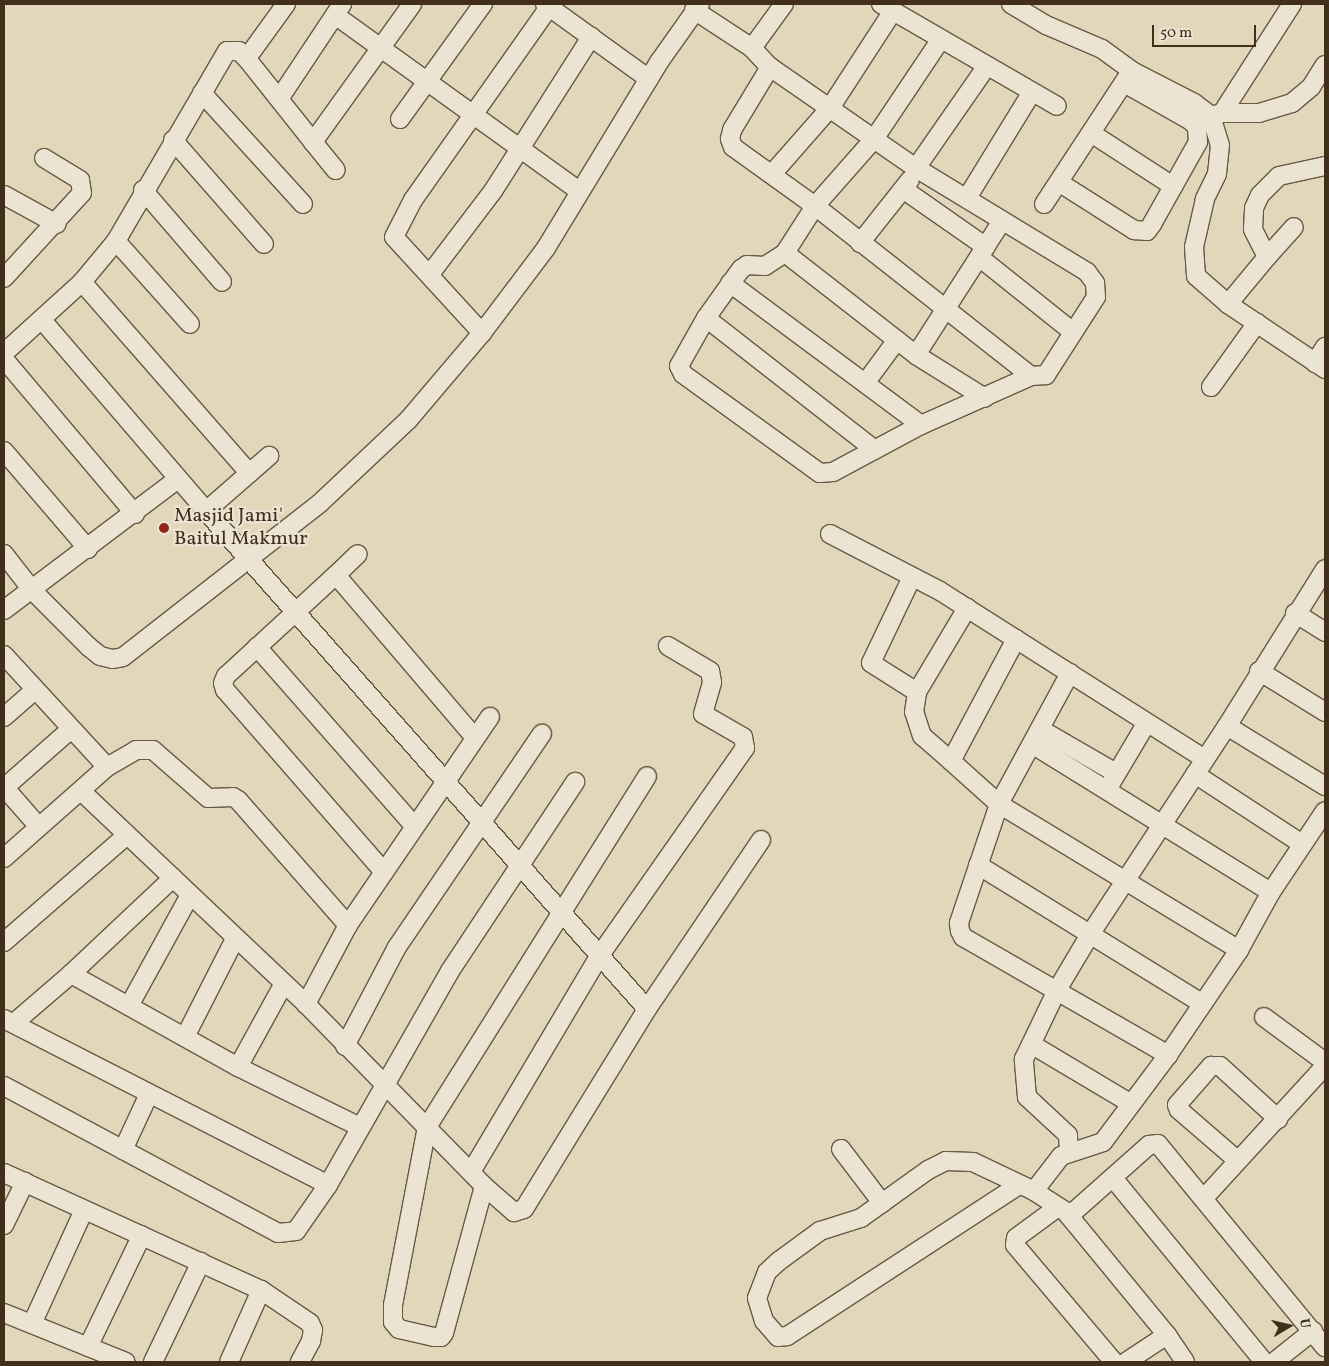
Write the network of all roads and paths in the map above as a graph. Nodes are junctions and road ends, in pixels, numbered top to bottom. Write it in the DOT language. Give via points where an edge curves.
graph roads {
  1 [pos="286,4"];
  2 [pos="412,4"];
  3 [pos="483,4"];
  4 [pos="784,4"];
  5 [pos="1011,4"];
  6 [pos="1292,4"];
  7 [pos="547,5"];
  8 [pos="697,7"];
  9 [pos="887,8"];
  10 [pos="339,9"];
  11 [pos="591,37"];
  12 [pos="941,39"];
  13 [pos="379,46"];
  14 [pos="752,48"];
  15 [pos="252,51"];
  16 [pos="1325,65"];
  17 [pos="987,66"];
  18 [pos="770,67"];
  19 [pos="1128,77"];
  20 [pos="649,79"];
  21 [pos="427,81"];
  22 [pos="1032,92"];
  23 [pos="202,93"];
  24 [pos="279,99"];
  25 [pos="1057,106"];
  26 [pos="830,108"];
  27 [pos="474,114"];
  28 [pos="1217,115"];
  29 [pos="400,119"];
  30 [pos="1091,133"];
  31 [pos="874,139"];
  32 [pos="173,140"];
  33 [pos="314,142"];
  34 [pos="520,148"];
  35 [pos="44,158"];
  36 [pos="1325,166"];
  37 [pos="917,169"];
  38 [pos="336,170"];
  39 [pos="772,174"];
  40 [pos="1060,183"];
  41 [pos="1173,186"];
  42 [pos="903,189"];
  43 [pos="143,190"];
  44 [pos="579,191"];
  45 [pos="4,195"];
  46 [pos="967,198"];
  47 [pos="302,204"];
  48 [pos="1044,204"];
  49 [pos="815,206"];
  50 [pos="1002,221"];
  51 [pos="57,224"];
  52 [pos="1294,227"];
  53 [pos="116,241"];
  54 [pos="860,242"];
  55 [pos="264,244"];
  56 [pos="982,252"];
  57 [pos="785,253"];
  58 [pos="1267,257"];
  59 [pos="8,267"];
  60 [pos="430,274"];
  61 [pos="82,282"];
  62 [pos="222,282"];
  63 [pos="730,283"];
  64 [pos="1228,304"];
  65 [pos="947,307"];
  66 [pos="706,318"];
  67 [pos="42,320"];
  68 [pos="1257,323"];
  69 [pos="190,324"];
  70 [pos="1073,332"];
  71 [pos="482,333"];
  72 [pos="897,340"];
  73 [pos="1325,347"];
  74 [pos="4,352"];
  75 [pos="916,355"];
  76 [pos="4,359"];
  77 [pos="1320,366"];
  78 [pos="1031,376"];
  79 [pos="866,382"];
  80 [pos="1211,387"];
  81 [pos="985,398"];
  82 [pos="921,425"];
  83 [pos="875,450"];
  84 [pos="4,451"];
  85 [pos="269,456"];
  86 [pos="249,473"];
  87 [pos="178,479"];
  88 [pos="206,511"];
  89 [pos="135,514"];
  90 [pos="830,534"];
  91 [pos="88,549"];
  92 [pos="4,554"];
  93 [pos="358,554"];
  94 [pos="249,559"];
  95 [pos="1325,569"];
  96 [pos="336,575"];
  97 [pos="912,578"];
  98 [pos="32,590"];
  99 [pos="968,608"];
  100 [pos="4,610"];
  101 [pos="296,610"];
  102 [pos="1295,613"];
  103 [pos="1325,632"];
  104 [pos="1016,639"];
  105 [pos="668,646"];
  106 [pos="257,647"];
  107 [pos="4,654"];
  108 [pos="1259,671"];
  109 [pos="1070,673"];
  110 [pos="35,690"];
  111 [pos="917,692"];
  112 [pos="1325,712"];
  113 [pos="4,717"];
  114 [pos="490,717"];
  115 [pos="1146,724"];
  116 [pos="1227,726"];
  117 [pos="71,729"];
  118 [pos="542,734"];
  119 [pos="1036,736"];
  120 [pos="475,738"];
  121 [pos="950,761"];
  122 [pos="1200,766"];
  123 [pos="107,767"];
  124 [pos="1116,773"];
  125 [pos="647,776"];
  126 [pos="447,781"];
  127 [pos="575,782"];
  128 [pos="1325,786"];
  129 [pos="4,787"];
  130 [pos="81,791"];
  131 [pos="1107,791"];
  132 [pos="999,804"];
  133 [pos="1325,811"];
  134 [pos="484,824"];
  135 [pos="414,826"];
  136 [pos="1161,826"];
  137 [pos="39,827"];
  138 [pos="127,835"];
  139 [pos="761,840"];
  140 [pos="1302,844"];
  141 [pos="4,858"];
  142 [pos="978,865"];
  143 [pos="521,867"];
  144 [pos="384,872"];
  145 [pos="173,878"];
  146 [pos="1126,883"];
  147 [pos="1271,892"];
  148 [pos="190,895"];
  149 [pos="560,913"];
  150 [pos="348,925"];
  151 [pos="1089,936"];
  152 [pos="235,939"];
  153 [pos="4,942"];
  154 [pos="1239,950"];
  155 [pos="600,954"];
  156 [pos="71,974"];
  157 [pos="283,985"];
  158 [pos="1057,990"];
  159 [pos="306,1004"];
  160 [pos="1203,1004"];
  161 [pos="128,1006"];
  162 [pos="647,1009"];
  163 [pos="1264,1017"];
  164 [pos="9,1021"];
  165 [pos="185,1037"];
  166 [pos="1031,1044"];
  167 [pos="345,1046"];
  168 [pos="1168,1055"];
  169 [pos="1325,1062"];
  170 [pos="1325,1066"];
  171 [pos="238,1067"];
  172 [pos="386,1084"];
  173 [pos="4,1086"];
  174 [pos="149,1094"];
  175 [pos="1130,1104"];
  176 [pos="1278,1118"];
  177 [pos="358,1126"];
  178 [pos="427,1127"];
  179 [pos="841,1149"];
  180 [pos="123,1150"];
  181 [pos="1069,1151"];
  182 [pos="1237,1160"];
  183 [pos="471,1172"];
  184 [pos="4,1173"];
  185 [pos="1113,1178"];
  186 [pos="25,1182"];
  187 [pos="1034,1184"];
  188 [pos="328,1185"];
  189 [pos="484,1186"];
  190 [pos="1204,1198"];
  191 [pos="882,1203"];
  192 [pos="84,1210"];
  193 [pos="1064,1212"];
  194 [pos="4,1225"];
  195 [pos="142,1235"];
  196 [pos="201,1262"];
  197 [pos="261,1290"];
  198 [pos="4,1312"];
  199 [pos="32,1324"];
  200 [pos="1312,1331"];
  201 [pos="1168,1335"];
  202 [pos="88,1347"];
  203 [pos="1325,1347"];
  204 [pos="126,1362"];
  205 [pos="152,1362"];
  206 [pos="228,1362"];
  207 [pos="300,1362"];
  208 [pos="1114,1362"];
  209 [pos="1126,1362"];
  210 [pos="1185,1362"];
  211 [pos="1264,1362"];
  212 [pos="1274,1362"];
  1 -- 15 [label="street"];
  2 -- 13 [label="street"];
  3 -- 21 [label="street"];
  4 -- 14 [label="street"];
  5 -- 19 [label="street" via="1046,25 1102,50"];
  6 -- 28 [label="street"];
  7 -- 11 [label="street"];
  7 -- 27 [label="street"];
  8 -- 14 [label="street"];
  8 -- 20 [label="street"];
  9 -- 12 [label="street"];
  9 -- 26 [label="street"];
  10 -- 13 [label="street"];
  10 -- 24 [label="street"];
  11 -- 20 [label="street"];
  11 -- 34 [label="street"];
  12 -- 17 [label="street"];
  12 -- 31 [label="street"];
  13 -- 21 [label="street"];
  13 -- 33 [label="street"];
  14 -- 18 [label="street"];
  16 -- 28 [label="street" via="1307,91 1292,103 1259,113"];
  17 -- 22 [label="street"];
  17 -- 37 [label="street"];
  18 -- 26 [label="street"];
  18 -- 39 [label="street" via="730,139 733,147"];
  19 -- 28 [label="street"];
  19 -- 30 [label="street"];
  19 -- 41 [label="street" via="1197,128 1198,142"];
  20 -- 44 [label="street"];
  21 -- 27 [label="street"];
  21 -- 29 [label="street"];
  22 -- 25 [label="street"];
  22 -- 46 [label="street"];
  23 -- 24 [label="street" via="227,51 233,50 248,59"];
  23 -- 32 [label="street"];
  23 -- 47 [label="street"];
  24 -- 33 [label="street"];
  26 -- 31 [label="street"];
  26 -- 39 [label="street"];
  27 -- 34 [label="street"];
  27 -- 60 [label="street" via="413,200 394,237"];
  28 -- 64 [label="street" via="1220,146 1217,174 1205,199 1194,262 1196,276"];
  30 -- 40 [label="street"];
  30 -- 41 [label="street"];
  31 -- 37 [label="street"];
  31 -- 49 [label="street"];
  32 -- 43 [label="street"];
  32 -- 55 [label="street"];
  33 -- 38 [label="street"];
  34 -- 44 [label="street"];
  34 -- 60 [label="street" via="493,191"];
  35 -- 51 [label="street" via="80,180 83,187 82,193"];
  36 -- 58 [label="street" via="1279,176 1260,195 1254,208 1253,229"];
  37 -- 42 [label="street"];
  37 -- 46 [label="street"];
  39 -- 49 [label="street"];
  40 -- 41 [label="street" via="1141,233 1152,224"];
  40 -- 48 [label="street"];
  42 -- 54 [label="street"];
  42 -- 56 [label="street"];
  43 -- 53 [label="street"];
  43 -- 62 [label="street"];
  44 -- 71 [label="street" via="546,248"];
  45 -- 51 [label="street"];
  46 -- 50 [label="street"];
  49 -- 54 [label="street"];
  49 -- 57 [label="street"];
  50 -- 56 [label="street"];
  50 -- 70 [label="street" via="1087,272 1095,283 1096,296"];
  51 -- 59 [label="street"];
  52 -- 58 [label="street"];
  53 -- 61 [label="street"];
  53 -- 69 [label="street"];
  54 -- 65 [label="street"];
  56 -- 65 [label="street"];
  56 -- 70 [label="street"];
  57 -- 63 [label="street" via="765,266 747,265"];
  57 -- 72 [label="street"];
  58 -- 64 [label="street"];
  60 -- 71 [label="street"];
  61 -- 67 [label="street"];
  61 -- 86 [label="street"];
  63 -- 66 [label="street"];
  63 -- 79 [label="street"];
  64 -- 68 [label="street"];
  65 -- 75 [label="street"];
  65 -- 78 [label="street"];
  66 -- 83 [label="street"];
  66 -- 83 [label="street" via="679,366 683,374 820,473 833,472"];
  67 -- 74 [label="street"];
  67 -- 87 [label="street"];
  68 -- 77 [label="street"];
  68 -- 80 [label="street"];
  70 -- 78 [label="street" via="1046,375"];
  71 -- 94 [label="street" via="409,420 320,503"];
  72 -- 75 [label="street"];
  72 -- 79 [label="street"];
  73 -- 77 [label="street"];
  75 -- 81 [label="street"];
  76 -- 89 [label="street"];
  78 -- 81 [label="street"];
  79 -- 82 [label="street"];
  81 -- 82 [label="street"];
  82 -- 83 [label="street"];
  84 -- 91 [label="street"];
  85 -- 86 [label="street"];
  86 -- 88 [label="street"];
  87 -- 88 [label="street"];
  87 -- 89 [label="street"];
  88 -- 94 [label="street"];
  89 -- 91 [label="street"];
  90 -- 97 [label="street"];
  91 -- 98 [label="street"];
  92 -- 98 [label="street"];
  93 -- 96 [label="street"];
  94 -- 98 [label="street" via="123,657 113,659 100,656 89,647"];
  94 -- 101 [label="street"];
  95 -- 102 [label="street"];
  96 -- 101 [label="street"];
  96 -- 120 [label="street"];
  97 -- 99 [label="street"];
  97 -- 111 [label="street" via="871,663"];
  98 -- 100 [label="street"];
  99 -- 104 [label="street"];
  99 -- 111 [label="street"];
  101 -- 106 [label="street"];
  101 -- 126 [label="street"];
  102 -- 103 [label="street"];
  102 -- 108 [label="street"];
  104 -- 109 [label="street"];
  104 -- 121 [label="street"];
  105 -- 155 [label="street" via="710,671 712,682 703,714 743,737 746,748"];
  106 -- 135 [label="street"];
  106 -- 144 [label="street" via="226,676 222,683 225,690"];
  107 -- 110 [label="street"];
  108 -- 112 [label="street"];
  108 -- 116 [label="street"];
  109 -- 115 [label="street"];
  109 -- 119 [label="street"];
  110 -- 113 [label="street"];
  110 -- 117 [label="street"];
  111 -- 121 [label="street" via="914,712 922,736"];
  114 -- 120 [label="street"];
  115 -- 122 [label="street"];
  115 -- 124 [label="street"];
  116 -- 122 [label="street"];
  116 -- 128 [label="street"];
  117 -- 123 [label="street"];
  117 -- 129 [label="street"];
  118 -- 134 [label="street"];
  119 -- 124 [label="street"];
  119 -- 131 [label="street"];
  119 -- 132 [label="street"];
  120 -- 126 [label="street"];
  121 -- 132 [label="street"];
  122 -- 136 [label="street"];
  122 -- 140 [label="street"];
  123 -- 130 [label="street"];
  123 -- 150 [label="street" via="136,750 152,750 208,798 233,797"];
  124 -- 131 [label="street"];
  125 -- 149 [label="street"];
  126 -- 134 [label="street"];
  126 -- 135 [label="street"];
  127 -- 143 [label="street"];
  129 -- 137 [label="street"];
  130 -- 137 [label="street"];
  130 -- 138 [label="street"];
  131 -- 136 [label="street"];
  132 -- 142 [label="street"];
  132 -- 146 [label="street"];
  133 -- 140 [label="street"];
  134 -- 143 [label="street"];
  134 -- 167 [label="street" via="397,947"];
  135 -- 144 [label="street"];
  136 -- 146 [label="street"];
  136 -- 147 [label="street"];
  137 -- 141 [label="street"];
  138 -- 145 [label="street"];
  138 -- 153 [label="street"];
  139 -- 162 [label="street"];
  140 -- 147 [label="street"];
  142 -- 151 [label="street"];
  142 -- 158 [label="street" via="959,923 963,938"];
  143 -- 149 [label="street"];
  143 -- 172 [label="street" via="450,971"];
  144 -- 150 [label="street"];
  145 -- 148 [label="street"];
  145 -- 156 [label="street"];
  146 -- 151 [label="street"];
  146 -- 154 [label="street"];
  147 -- 154 [label="street"];
  148 -- 152 [label="street"];
  148 -- 161 [label="street"];
  149 -- 155 [label="street"];
  149 -- 178 [label="street"];
  150 -- 159 [label="street"];
  151 -- 158 [label="street"];
  151 -- 160 [label="street"];
  152 -- 157 [label="street"];
  152 -- 165 [label="street"];
  154 -- 160 [label="street"];
  155 -- 162 [label="street"];
  155 -- 183 [label="street"];
  156 -- 161 [label="street"];
  156 -- 164 [label="street"];
  157 -- 159 [label="street"];
  157 -- 171 [label="street"];
  158 -- 166 [label="street"];
  158 -- 168 [label="street"];
  159 -- 167 [label="street"];
  160 -- 168 [label="street"];
  161 -- 165 [label="street"];
  162 -- 189 [label="street" via="524,1209 514,1212"];
  163 -- 169 [label="street"];
  164 -- 174 [label="street"];
  165 -- 171 [label="street"];
  166 -- 175 [label="street"];
  166 -- 181 [label="street" via="1024,1059 1027,1097 1068,1135"];
  167 -- 172 [label="street"];
  168 -- 175 [label="street"];
  170 -- 176 [label="street"];
  171 -- 177 [label="street"];
  172 -- 177 [label="street"];
  172 -- 178 [label="street"];
  173 -- 180 [label="street"];
  174 -- 180 [label="street"];
  174 -- 188 [label="street"];
  175 -- 181 [label="street" via="1103,1142"];
  176 -- 182 [label="street"];
  176 -- 182 [label="street" via="1220,1066 1210,1066 1178,1105 1179,1110"];
  177 -- 188 [label="street"];
  178 -- 183 [label="street"];
  178 -- 189 [label="street" via="393,1305 393,1322 399,1329 434,1337 441,1337 444,1333"];
  179 -- 191 [label="street"];
  180 -- 188 [label="street" via="278,1233 287,1234 303,1224"];
  181 -- 187 [label="street"];
  182 -- 190 [label="street"];
  183 -- 189 [label="street"];
  184 -- 186 [label="street"];
  185 -- 190 [label="street" via="1148,1145 1158,1144"];
  185 -- 193 [label="street"];
  185 -- 211 [label="street"];
  186 -- 192 [label="street"];
  186 -- 194 [label="street"];
  187 -- 191 [label="street" via="973,1162 952,1160 928,1170"];
  187 -- 191 [label="street" via="787,1336 778,1337 757,1307 767,1272 820,1231 861,1218"];
  187 -- 193 [label="street"];
  190 -- 200 [label="street"];
  192 -- 195 [label="street"];
  192 -- 199 [label="street"];
  193 -- 201 [label="street"];
  193 -- 208 [label="street" via="1016,1238 1015,1245"];
  195 -- 196 [label="street"];
  195 -- 202 [label="street"];
  196 -- 197 [label="street"];
  196 -- 205 [label="street"];
  197 -- 206 [label="street"];
  197 -- 207 [label="street" via="310,1323 313,1330 311,1341"];
  198 -- 199 [label="street"];
  199 -- 202 [label="street"];
  200 -- 203 [label="street"];
  200 -- 212 [label="street"];
  201 -- 209 [label="street"];
  201 -- 210 [label="street"];
  202 -- 204 [label="street"];
}
